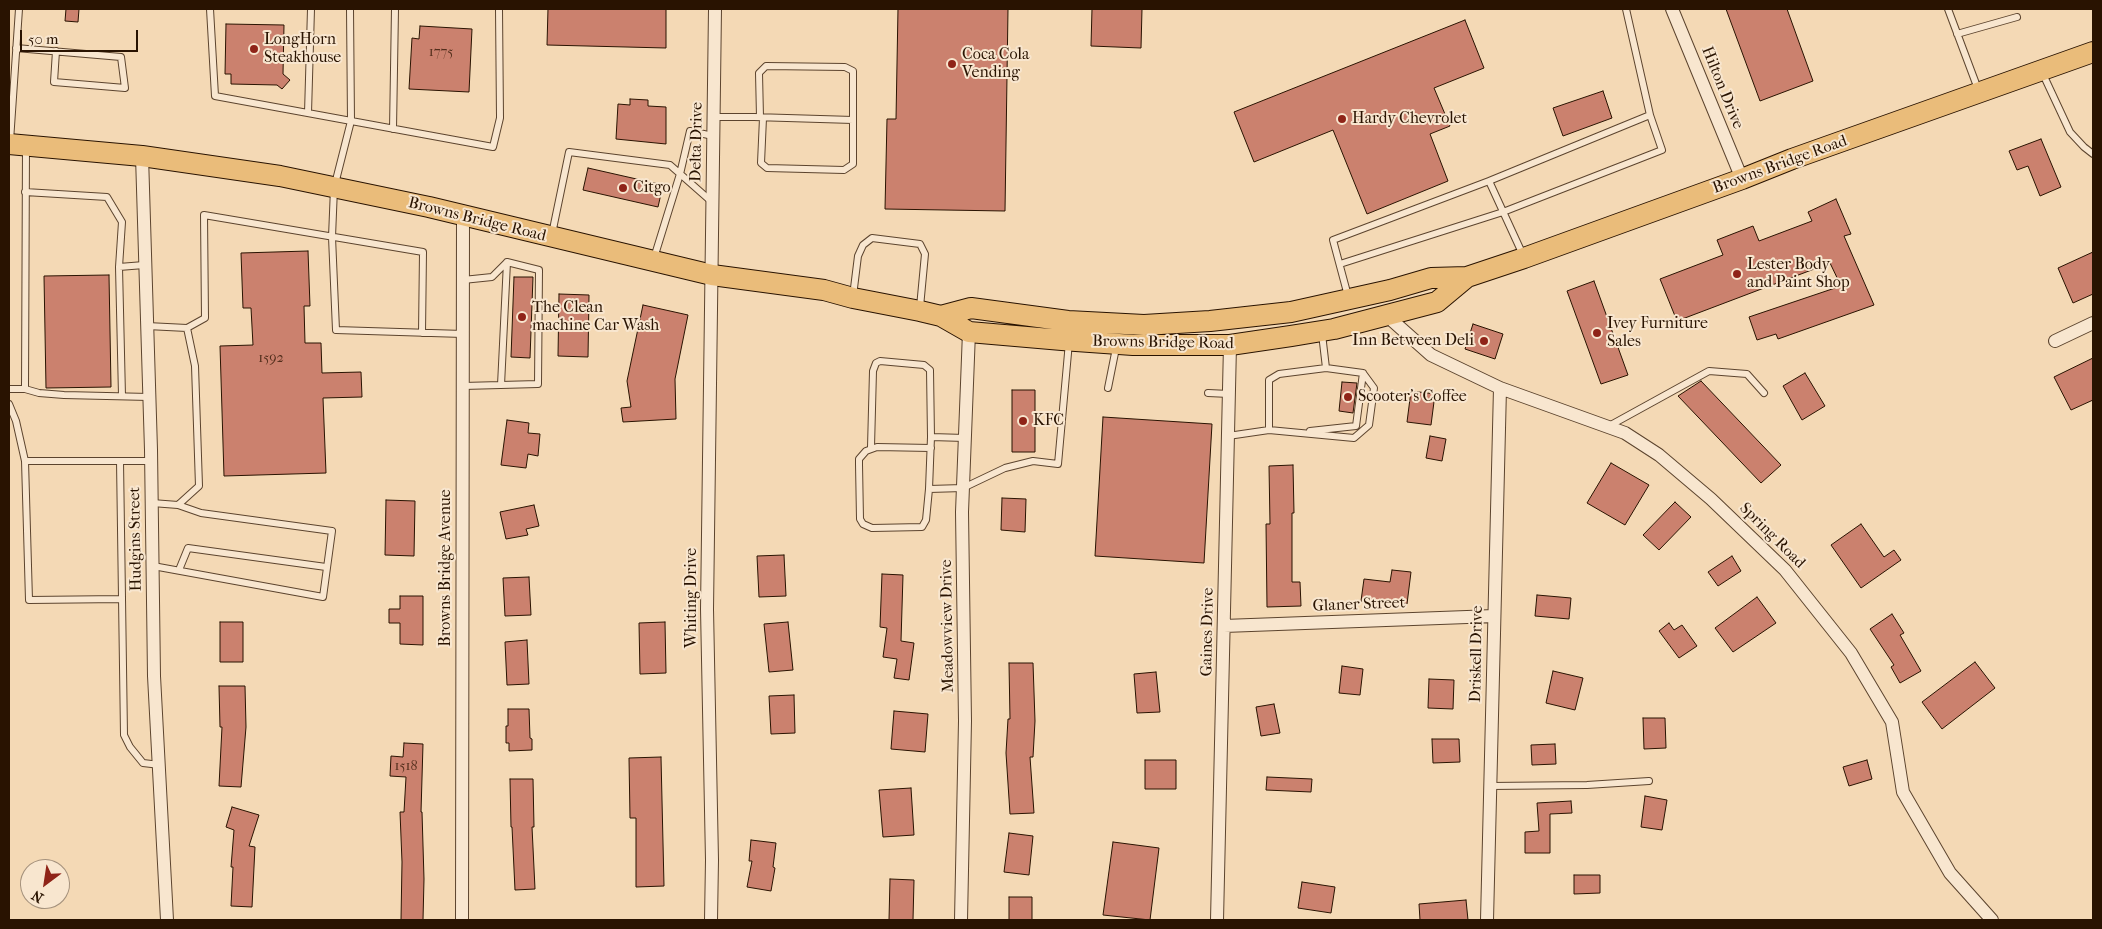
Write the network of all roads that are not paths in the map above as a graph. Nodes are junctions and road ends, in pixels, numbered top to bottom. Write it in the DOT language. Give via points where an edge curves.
graph roads {
  1 [pos="19,9"];
  2 [pos="210,9"];
  3 [pos="311,9"];
  4 [pos="350,9"];
  5 [pos="395,9"];
  6 [pos="499,9"];
  7 [pos="715,9"];
  8 [pos="1626,9"];
  9 [pos="1672,9"];
  10 [pos="1948,9"];
  11 [pos="2017,17"];
  12 [pos="1957,34"];
  13 [pos="16,48"];
  14 [pos="56,51"];
  15 [pos="2093,52"];
  16 [pos="2042,70"];
  17 [pos="1980,93"];
  18 [pos="308,113"];
  19 [pos="1650,115"];
  20 [pos="714,117"];
  21 [pos="761,117"];
  22 [pos="853,120"];
  23 [pos="351,121"];
  24 [pos="393,129"];
  25 [pos="714,136"];
  26 [pos="15,145"];
  27 [pos="2093,154"];
  28 [pos="142,156"];
  29 [pos="680,174"];
  30 [pos="1742,179"];
  31 [pos="1488,182"];
  32 [pos="334,188"];
  33 [pos="25,192"];
  34 [pos="713,203"];
  35 [pos="1503,212"];
  36 [pos="463,216"];
  37 [pos="332,236"];
  38 [pos="551,238"];
  39 [pos="1524,258"];
  40 [pos="653,261"];
  41 [pos="507,262"];
  42 [pos="1340,264"];
  43 [pos="144,265"];
  44 [pos="119,267"];
  45 [pos="712,275"];
  46 [pos="1467,277"];
  47 [pos="463,280"];
  48 [pos="853,298"];
  49 [pos="1349,299"];
  50 [pos="920,311"];
  51 [pos="1386,315"];
  52 [pos="941,316"];
  53 [pos="2093,323"];
  54 [pos="146,326"];
  55 [pos="187,328"];
  56 [pos="1321,331"];
  57 [pos="969,332"];
  58 [pos="422,333"];
  59 [pos="463,334"];
  60 [pos="1069,341"];
  61 [pos="2055,342"];
  62 [pos="1116,344"];
  63 [pos="1230,345"];
  64 [pos="1326,368"];
  65 [pos="1363,374"];
  66 [pos="501,385"];
  67 [pos="463,386"];
  68 [pos="1108,388"];
  69 [pos="1500,388"];
  70 [pos="9,389"];
  71 [pos="25,389"];
  72 [pos="1208,393"];
  73 [pos="1764,393"];
  74 [pos="1229,394"];
  75 [pos="122,396"];
  76 [pos="149,396"];
  77 [pos="9,404"];
  78 [pos="1608,427"];
  79 [pos="1269,430"];
  80 [pos="1302,433"];
  81 [pos="1228,436"];
  82 [pos="931,437"];
  83 [pos="965,438"];
  84 [pos="872,447"];
  85 [pos="931,448"];
  86 [pos="120,461"];
  87 [pos="151,461"];
  88 [pos="25,462"];
  89 [pos="963,488"];
  90 [pos="929,489"];
  91 [pos="152,503"];
  92 [pos="178,505"];
  93 [pos="152,566"];
  94 [pos="326,568"];
  95 [pos="179,570"];
  96 [pos="122,599"];
  97 [pos="1494,616"];
  98 [pos="1224,626"];
  99 [pos="160,765"];
  100 [pos="1648,781"];
  101 [pos="1490,786"];
  102 [pos="167,920"];
  103 [pos="462,920"];
  104 [pos="711,920"];
  105 [pos="962,920"];
  106 [pos="1217,920"];
  107 [pos="1486,920"];
  108 [pos="1992,920"];
  1 -- 13 [label="lane"];
  2 -- 18 [label="lane" via="214,96"];
  3 -- 18 [label="lane"];
  4 -- 23 [label="lane"];
  5 -- 24 [label="lane"];
  6 -- 24 [label="lane" via="500,118 493,147"];
  7 -- 20 [label="street, Delta Drive"];
  8 -- 19 [label="lane"];
  9 -- 30 [label="street, Hilton Drive"];
  10 -- 12 [label="lane"];
  11 -- 12 [label="lane"];
  12 -- 17 [label="lane"];
  13 -- 14 [label="lane"];
  13 -- 26 [label="lane"];
  14 -- 14 [label="lane" via="121,57 125,88 54,82"];
  15 -- 16 [label="main road, Browns Bridge Road"];
  16 -- 17 [label="main road, Browns Bridge Road"];
  16 -- 27 [label="lane" via="2070,132"];
  17 -- 30 [label="main road, Browns Bridge Road"];
  18 -- 23 [label="lane"];
  19 -- 31 [label="lane"];
  19 -- 35 [label="lane" via="1662,150"];
  20 -- 21 [label="lane"];
  20 -- 25 [label="street, Delta Drive"];
  21 -- 22 [label="lane"];
  21 -- 22 [label="lane" via="761,163 767,168 844,170 853,164"];
  21 -- 22 [label="lane" via="759,73 766,66 845,66 853,71"];
  23 -- 24 [label="lane"];
  23 -- 32 [label="lane"];
  25 -- 29 [label="lane" via="690,131"];
  25 -- 34 [label="street, Delta Drive"];
  26 -- 28 [label="main road, Browns Bridge Road"];
  26 -- 33 [label="lane"];
  28 -- 32 [label="main road, Browns Bridge Road" via="280,176"];
  28 -- 43 [label="street, Hudgins Street"];
  29 -- 34 [label="lane"];
  29 -- 38 [label="lane" via="670,165 569,152"];
  29 -- 40 [label="lane"];
  30 -- 39 [label="main road, Browns Bridge Road"];
  31 -- 35 [label="lane"];
  31 -- 42 [label="lane" via="1333,240"];
  32 -- 36 [label="main road, Browns Bridge Road"];
  32 -- 37 [label="lane"];
  33 -- 44 [label="lane" via="106,198 122,222"];
  33 -- 71 [label="lane"];
  34 -- 45 [label="street, Delta Drive"];
  35 -- 39 [label="lane"];
  35 -- 42 [label="lane"];
  36 -- 38 [label="main road, Browns Bridge Road"];
  36 -- 47 [label="street, Browns Bridge Avenue"];
  37 -- 55 [label="lane" via="204,215 205,318"];
  37 -- 58 [label="lane" via="423,252"];
  37 -- 58 [label="lane" via="336,330"];
  38 -- 40 [label="main road, Browns Bridge Road"];
  39 -- 46 [label="main road, Browns Bridge Road"];
  40 -- 45 [label="main road, Browns Bridge Road"];
  41 -- 47 [label="lane" via="492,277"];
  41 -- 66 [label="lane"];
  41 -- 66 [label="lane" via="539,270 538,384"];
  42 -- 49 [label="lane"];
  43 -- 44 [label="lane"];
  43 -- 54 [label="street, Hudgins Street"];
  44 -- 75 [label="lane"];
  45 -- 48 [label="main road, Browns Bridge Road" via="824,290"];
  45 -- 104 [label="street, Whiting Drive" via="707,609"];
  46 -- 49 [label="main road, Browns Bridge Road" via="1430,278"];
  46 -- 51 [label="main road, Browns Bridge Road" via="1436,302"];
  47 -- 59 [label="street, Browns Bridge Avenue"];
  48 -- 50 [label="main road, Browns Bridge Road"];
  48 -- 50 [label="lane" via="858,256 867,241 872,238 920,244 925,254"];
  49 -- 52 [label="main road, Browns Bridge Road" via="1292,312 1144,325 1068,321 972,308"];
  50 -- 52 [label="main road, Browns Bridge Road"];
  51 -- 56 [label="main road, Browns Bridge Road"];
  51 -- 69 [label="street, Spring Road" via="1431,355"];
  52 -- 57 [label="main road, Browns Bridge Road"];
  53 -- 61 [label="street"];
  54 -- 55 [label="lane"];
  54 -- 76 [label="street, Hudgins Street"];
  55 -- 92 [label="lane" via="195,366 200,486"];
  56 -- 63 [label="main road, Browns Bridge Road"];
  56 -- 64 [label="lane"];
  57 -- 60 [label="main road, Browns Bridge Road"];
  57 -- 83 [label="street, Meadowview Drive"];
  58 -- 59 [label="lane"];
  59 -- 67 [label="street, Browns Bridge Avenue"];
  60 -- 62 [label="main road, Browns Bridge Road"];
  60 -- 89 [label="lane" via="1058,464 1033,461 1005,468"];
  62 -- 63 [label="main road, Browns Bridge Road"];
  62 -- 68 [label="lane"];
  63 -- 74 [label="street, Gaines Drive"];
  64 -- 65 [label="lane"];
  64 -- 79 [label="lane" via="1279,374 1269,380"];
  65 -- 80 [label="lane" via="1356,426"];
  65 -- 80 [label="lane" via="1374,388 1369,425 1354,438"];
  66 -- 67 [label="lane"];
  67 -- 103 [label="street, Browns Bridge Avenue"];
  69 -- 78 [label="street, Spring Road"];
  69 -- 97 [label="street, Driskell Drive"];
  70 -- 71 [label="lane"];
  71 -- 75 [label="lane" via="64,395"];
  72 -- 74 [label="lane"];
  73 -- 78 [label="lane" via="1747,374 1709,371"];
  74 -- 81 [label="street, Gaines Drive"];
  75 -- 76 [label="lane"];
  76 -- 87 [label="street, Hudgins Street"];
  77 -- 88 [label="lane"];
  78 -- 108 [label="street, Spring Road" via="1625,433 1659,455 1711,499 1785,570 1851,653 1892,722 1903,792 1950,873"];
  79 -- 80 [label="lane"];
  79 -- 81 [label="lane"];
  81 -- 98 [label="street, Gaines Drive"];
  82 -- 83 [label="lane"];
  82 -- 84 [label="lane" via="930,370 924,366 880,361 874,371"];
  82 -- 85 [label="lane"];
  83 -- 89 [label="street, Meadowview Drive"];
  84 -- 85 [label="lane"];
  84 -- 90 [label="lane" via="863,454 859,464 859,512 863,524 872,528 922,527 926,520"];
  85 -- 90 [label="lane"];
  86 -- 87 [label="lane"];
  86 -- 88 [label="lane"];
  86 -- 96 [label="lane"];
  87 -- 91 [label="street, Hudgins Street"];
  88 -- 96 [label="lane" via="30,600"];
  89 -- 90 [label="lane"];
  89 -- 105 [label="street, Meadowview Drive" via="965,721"];
  91 -- 92 [label="lane"];
  91 -- 93 [label="street, Hudgins Street"];
  92 -- 94 [label="lane" via="201,513 332,531"];
  93 -- 95 [label="lane"];
  93 -- 99 [label="street, Hudgins Street"];
  94 -- 95 [label="lane" via="188,548"];
  94 -- 95 [label="lane" via="322,597"];
  96 -- 99 [label="lane" via="124,735 144,763"];
  97 -- 98 [label="street, Glaner Street"];
  97 -- 101 [label="street, Driskell Drive"];
  98 -- 106 [label="street, Gaines Drive"];
  99 -- 102 [label="street, Hudgins Street"];
  100 -- 101 [label="lane"];
  101 -- 107 [label="street, Driskell Drive"];
}
